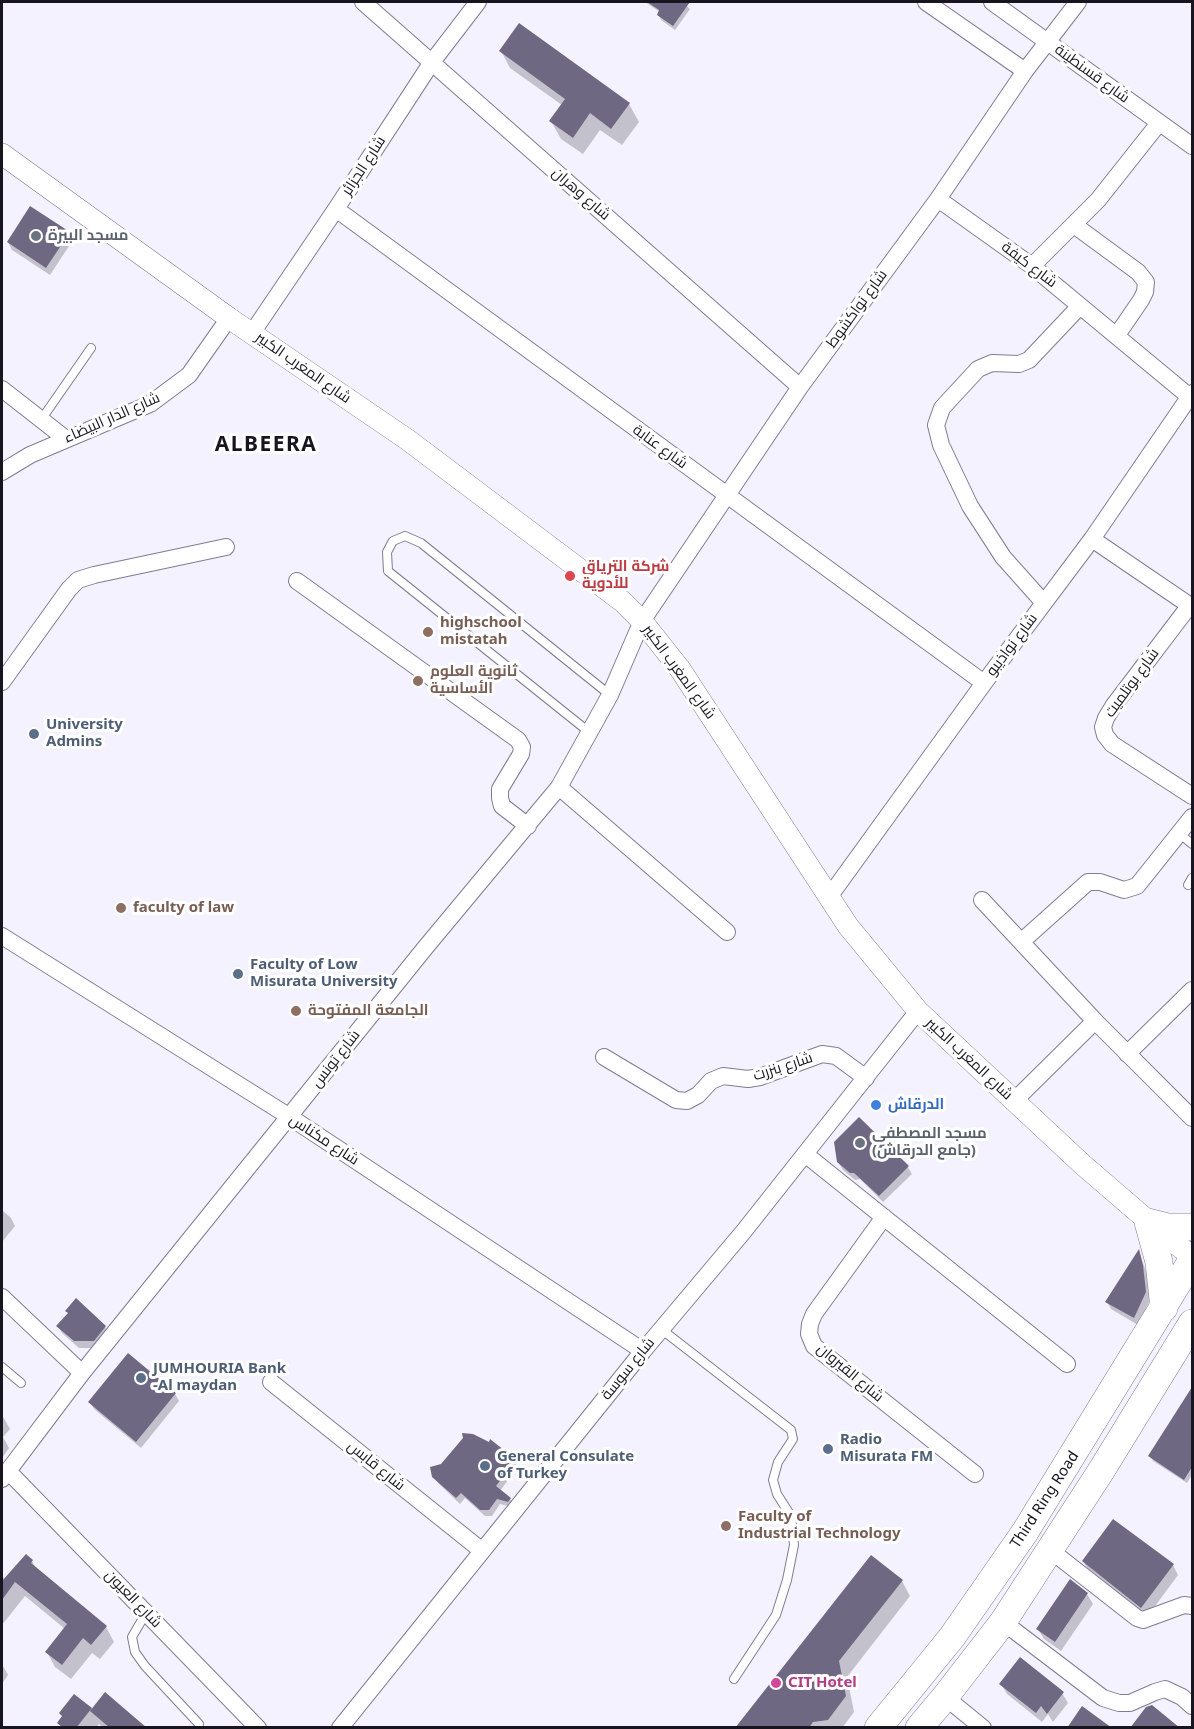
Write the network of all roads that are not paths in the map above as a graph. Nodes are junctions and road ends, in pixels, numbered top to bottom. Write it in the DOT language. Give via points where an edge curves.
graph roads {
  1 [pos="363,2"];
  2 [pos="478,2"];
  3 [pos="926,2"];
  4 [pos="992,2"];
  5 [pos="1078,2"];
  6 [pos="1047,42"];
  7 [pos="432,62"];
  8 [pos="1025,70"];
  9 [pos="1159,123"];
  10 [pos="1192,146"];
  11 [pos="2,154"];
  12 [pos="938,199"];
  13 [pos="336,209"];
  14 [pos="1074,225"];
  15 [pos="1032,266"];
  16 [pos="1080,306"];
  17 [pos="229,318"];
  18 [pos="252,333"];
  19 [pos="1117,335"];
  20 [pos="91,348"];
  21 [pos="800,387"];
  22 [pos="2,389"];
  23 [pos="1191,395"];
  24 [pos="41,420"];
  25 [pos="66,439"];
  26 [pos="2,472"];
  27 [pos="726,496"];
  28 [pos="1092,539"];
  29 [pos="226,547"];
  30 [pos="297,581"];
  31 [pos="1044,603"];
  32 [pos="1191,606"];
  33 [pos="642,621"];
  34 [pos="2,682"];
  35 [pos="984,683"];
  36 [pos="610,695"];
  37 [pos="589,732"];
  38 [pos="560,787"];
  39 [pos="1192,796"];
  40 [pos="1192,817"];
  41 [pos="528,826"];
  42 [pos="1186,839"];
  43 [pos="829,897"];
  44 [pos="982,900"];
  45 [pos="727,932"];
  46 [pos="2,936"];
  47 [pos="1021,942"];
  48 [pos="1192,990"];
  49 [pos="918,1011"];
  50 [pos="1095,1021"];
  51 [pos="1127,1054"];
  52 [pos="604,1057"];
  53 [pos="866,1078"];
  54 [pos="1014,1101"];
  55 [pos="290,1117"];
  56 [pos="1192,1118"];
  57 [pos="805,1154"];
  58 [pos="884,1217"];
  59 [pos="1148,1221"];
  60 [pos="1192,1227"];
  61 [pos="1192,1258"];
  62 [pos="2,1297"];
  63 [pos="1164,1308"];
  64 [pos="661,1329"];
  65 [pos="1190,1331"];
  66 [pos="643,1351"];
  67 [pos="1067,1364"];
  68 [pos="2,1367"];
  69 [pos="82,1373"];
  70 [pos="271,1382"];
  71 [pos="21,1383"];
  72 [pos="975,1474"];
  73 [pos="5,1475"];
  74 [pos="481,1550"];
  75 [pos="1050,1550"];
  76 [pos="1192,1606"];
  77 [pos="146,1612"];
  78 [pos="1003,1622"];
  79 [pos="734,1680"];
  80 [pos="945,1697"];
  81 [pos="1192,1706"];
  82 [pos="200,1724"];
  83 [pos="253,1726"];
  84 [pos="340,1728"];
  85 [pos="878,1728"];
  86 [pos="919,1728"];
  87 [pos="983,1728"];
  1 -- 7 [label="street, شارع وهران"];
  2 -- 7 [label="street, شارع الجزائر"];
  3 -- 8 [label="street"];
  4 -- 6 [label="street, شارع قسنطينة"];
  5 -- 6 [label="street, شارع نواكشوط"];
  6 -- 8 [label="street, شارع نواكشوط"];
  6 -- 9 [label="street, شارع قسنطينة"];
  7 -- 13 [label="street, شارع الجزائر"];
  7 -- 21 [label="street, شارع وهران"];
  8 -- 12 [label="street, شارع نواكشوط"];
  9 -- 10 [label="street, شارع قسنطينة"];
  9 -- 14 [label="street" via="1114,182"];
  11 -- 17 [label="street, شارع المغرب الكبير"];
  12 -- 15 [label="street, شارع كيفة"];
  12 -- 21 [label="street, شارع نواكشوط"];
  13 -- 18 [label="street, شارع الجزائر"];
  13 -- 27 [label="street, شارع عنابة"];
  14 -- 15 [label="street"];
  14 -- 19 [label="street" via="1146,282 1145,292"];
  15 -- 16 [label="street, شارع كيفة"];
  16 -- 19 [label="street, شارع كيفة"];
  16 -- 31 [label="street" via="1029,360 1019,364 992,363 978,369 942,408 936,425 947,460 970,506 1004,557"];
  17 -- 18 [label="street, شارع المغرب الكبير"];
  17 -- 25 [label="street, شارع الدار البيضاء" via="189,375 169,391 150,404"];
  18 -- 33 [label="street, شارع المغرب الكبير" via="417,447 604,587"];
  19 -- 23 [label="street, شارع كيفة"];
  20 -- 24 [label="lane"];
  21 -- 27 [label="street, شارع نواكشوط"];
  22 -- 24 [label="street"];
  23 -- 28 [label="street, شارع نواذيبو"];
  24 -- 25 [label="street"];
  25 -- 26 [label="street, شارع الدار البيضاء"];
  27 -- 33 [label="street, شارع نواكشوط"];
  27 -- 35 [label="street, شارع عنابة"];
  28 -- 31 [label="street, شارع نواذيبو"];
  28 -- 32 [label="street"];
  29 -- 34 [label="street" via="78,580"];
  30 -- 41 [label="street" via="518,740 521,754 500,789 500,798 502,806"];
  31 -- 35 [label="street, شارع نواذيبو"];
  32 -- 39 [label="street, شارع بوتلميت" via="1114,705 1103,726 1112,744"];
  33 -- 36 [label="street, شارع تونس"];
  33 -- 43 [label="street, شارع المغرب الكبير" via="681,669"];
  35 -- 43 [label="street, شارع نواذيبو"];
  36 -- 37 [label="street, شارع تونس"];
  36 -- 37 [label="lane" via="421,543 405,536 393,541 387,552 388,571"];
  37 -- 38 [label="street, شارع تونس"];
  38 -- 41 [label="street, شارع تونس"];
  38 -- 45 [label="street"];
  40 -- 42 [label="street"];
  41 -- 55 [label="street, شارع تونس"];
  42 -- 47 [label="street" via="1137,886 1124,890 1088,882"];
  43 -- 49 [label="street, شارع المغرب الكبير"];
  44 -- 47 [label="street"];
  46 -- 55 [label="street, شارع مكناس"];
  47 -- 50 [label="street"];
  48 -- 51 [label="street"];
  49 -- 53 [label="street, شارع سوسة"];
  49 -- 54 [label="street, شارع المغرب الكبير"];
  50 -- 51 [label="street"];
  50 -- 54 [label="street"];
  51 -- 56 [label="street"];
  52 -- 53 [label="street, شارع بنزرت" via="676,1100 687,1101 723,1076 760,1077 822,1054 836,1056"];
  53 -- 57 [label="street, شارع سوسة"];
  54 -- 59 [label="street, شارع المغرب الكبير"];
  55 -- 66 [label="street, شارع مكناس"];
  55 -- 69 [label="street, شارع تونس"];
  57 -- 58 [label="street"];
  57 -- 64 [label="street, شارع سوسة"];
  58 -- 67 [label="street"];
  58 -- 72 [label="street, شارع القيروان" via="814,1314 809,1334 814,1346"];
  59 -- 60 [label="main road" via="1168,1227"];
  59 -- 61 [label="street, شارع المغرب الكبير"];
  59 -- 63 [label="main road" via="1159,1262"];
  61 -- 63 [label="main road, Third Ring Road"];
  62 -- 69 [label="street"];
  63 -- 85 [label="main road, Third Ring Road" via="1025,1532 952,1637"];
  64 -- 66 [label="street, شارع سوسة"];
  64 -- 79 [label="lane" via="791,1430 793,1439 778,1462 773,1480 791,1516 794,1545 788,1580 776,1615"];
  65 -- 75 [label="main road, Third Ring Road"];
  66 -- 74 [label="street, شارع سوسة"];
  68 -- 71 [label="lane"];
  69 -- 73 [label="street, شارع تونس"];
  70 -- 74 [label="street, شارع قابس"];
  73 -- 77 [label="street, شارع العيون"];
  74 -- 84 [label="street, شارع سوسة"];
  75 -- 76 [label="street" via="1137,1618 1143,1620 1184,1605"];
  75 -- 78 [label="main road, Third Ring Road"];
  77 -- 82 [label="lane" via="132,1637 135,1652"];
  77 -- 83 [label="street, شارع العيون"];
  78 -- 80 [label="main road, Third Ring Road"];
  78 -- 81 [label="street" via="1103,1698 1130,1703 1165,1689"];
  80 -- 86 [label="main road, Third Ring Road"];
  80 -- 87 [label="street"];
}
